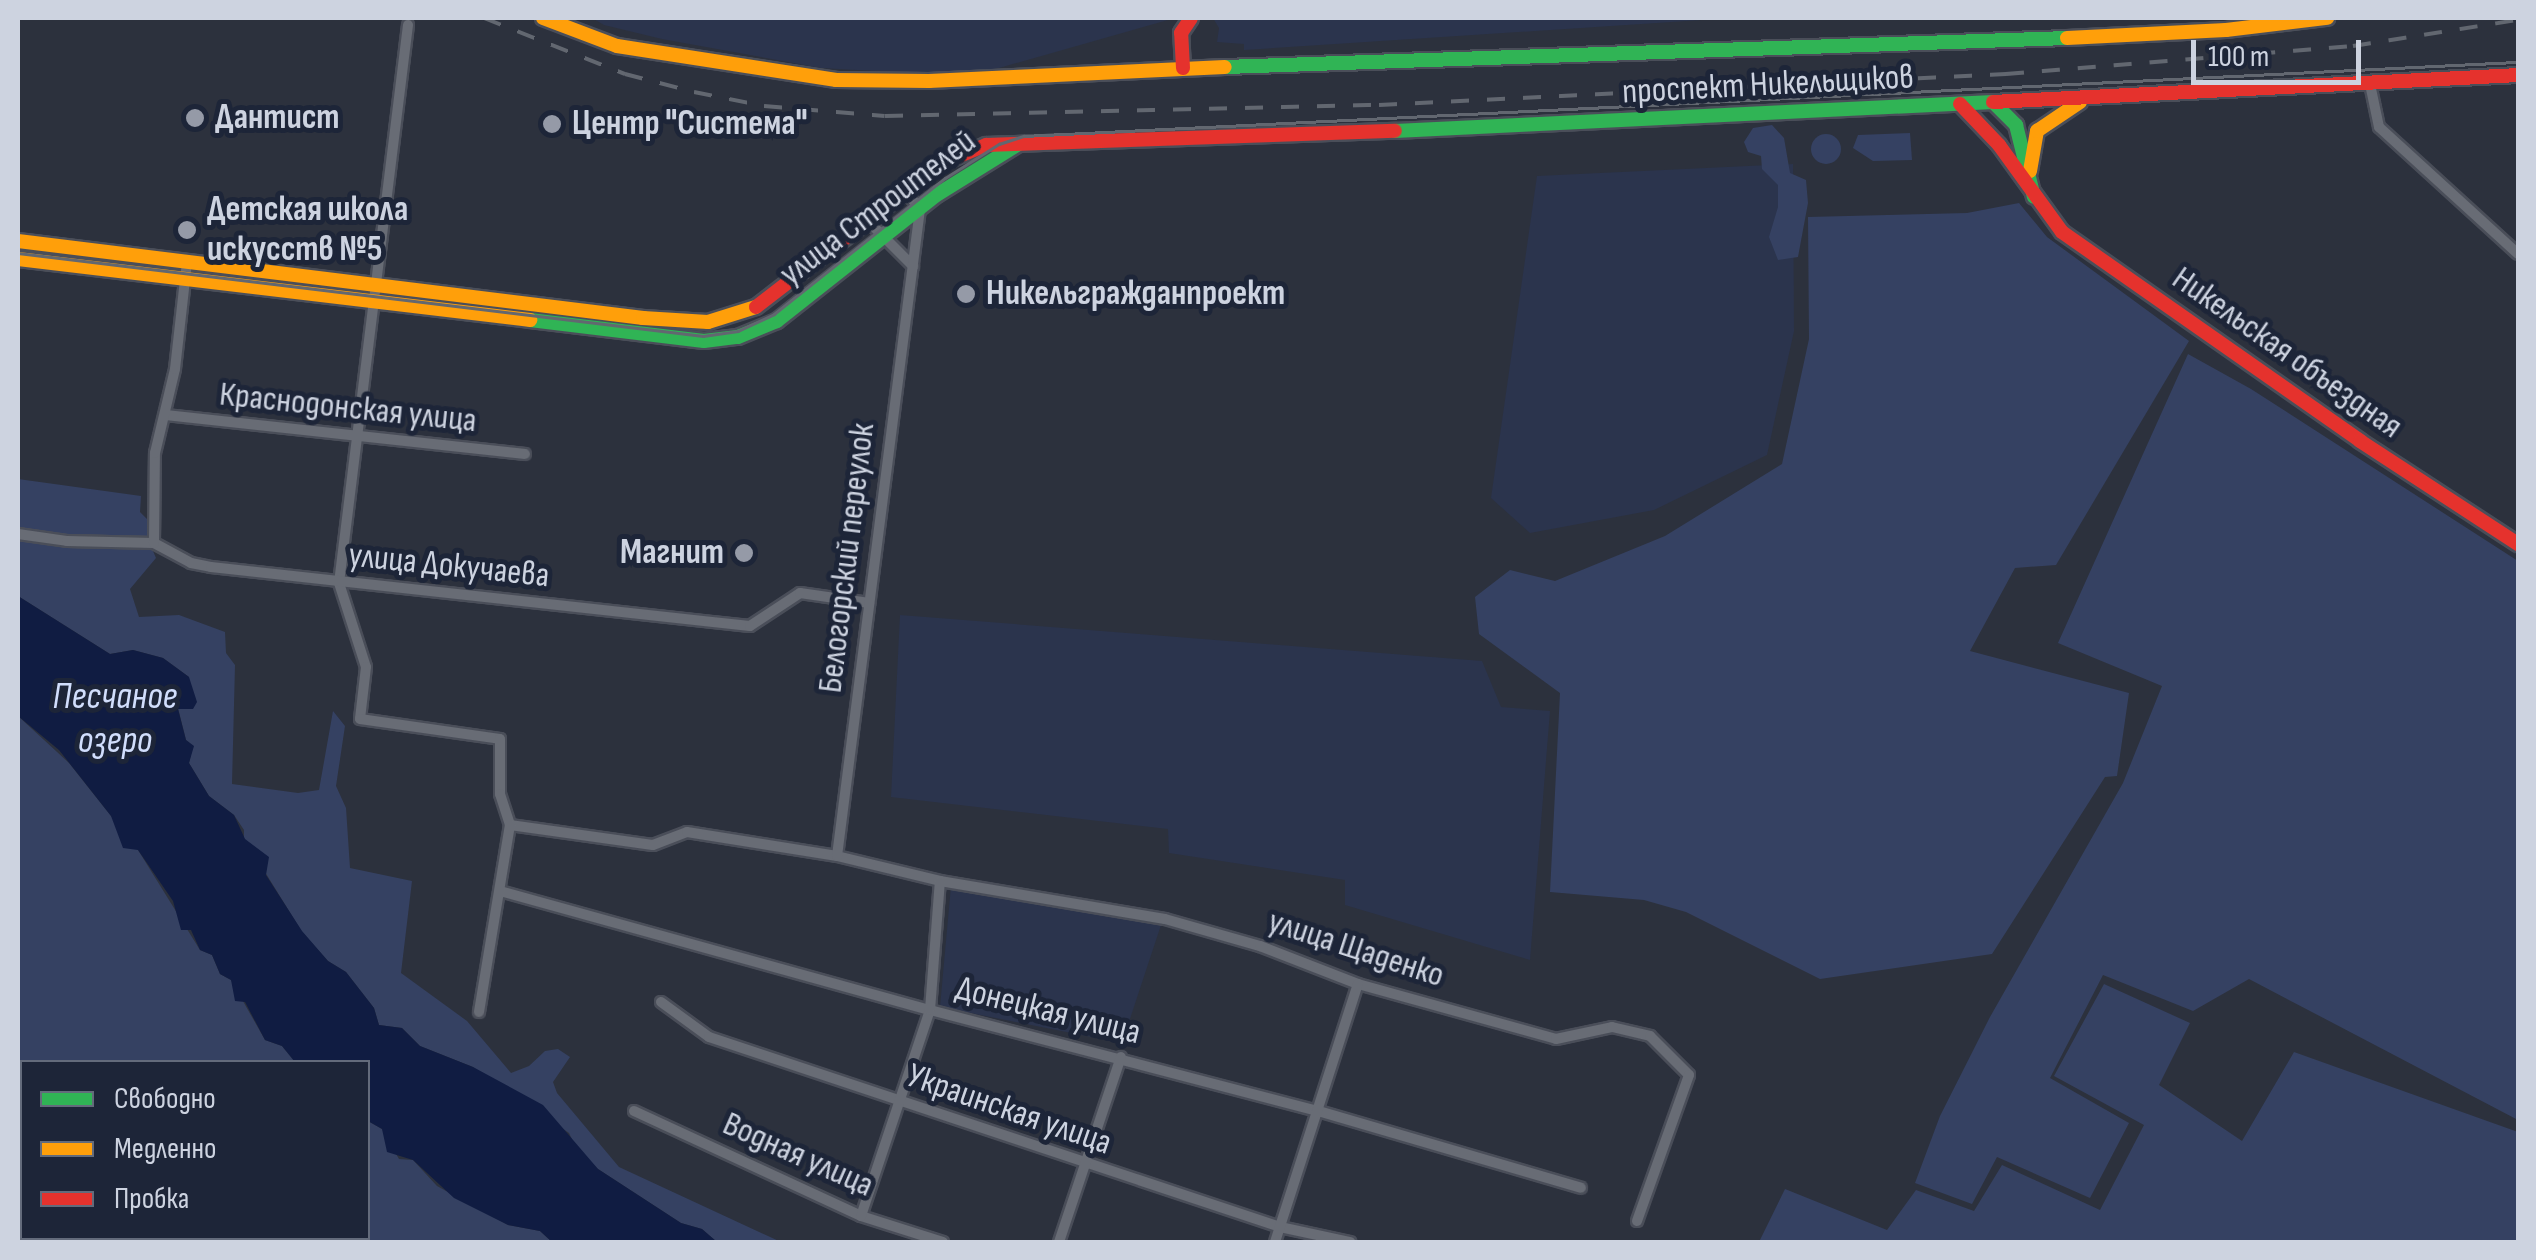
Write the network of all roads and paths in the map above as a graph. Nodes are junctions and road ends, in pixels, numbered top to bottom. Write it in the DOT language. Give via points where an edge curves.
graph roads {
  1 [pos="543,18"];
  2 [pos="1191,18"];
  3 [pos="2327,18"];
  4 [pos="408,25"];
  5 [pos="1183,68"];
  6 [pos="2518,75"];
  7 [pos="2370,84"];
  8 [pos="2090,98"];
  9 [pos="1960,104"];
  10 [pos="2000,107"];
  11 [pos="1020,143"];
  12 [pos="2000,145"];
  13 [pos="924,178"];
  14 [pos="2032,191"];
  15 [pos="906,193"];
  16 [pos="938,194"];
  17 [pos="920,209"];
  18 [pos="870,223"];
  19 [pos="883,238"];
  20 [pos="23,241"];
  21 [pos="848,241"];
  22 [pos="868,250"];
  23 [pos="2518,254"];
  24 [pos="22,260"];
  25 [pos="854,261"];
  26 [pos="187,262"];
  27 [pos="913,266"];
  28 [pos="230,268"];
  29 [pos="185,280"];
  30 [pos="228,285"];
  31 [pos="378,286"];
  32 [pos="376,304"];
  33 [pos="547,307"];
  34 [pos="643,318"];
  35 [pos="544,325"];
  36 [pos="640,337"];
  37 [pos="166,415"];
  38 [pos="359,438"];
  39 [pos="525,454"];
  40 [pos="18,534"];
  41 [pos="154,543"];
  42 [pos="2518,544"];
  43 [pos="339,583"];
  44 [pos="869,603"];
  45 [pos="510,825"];
  46 [pos="837,856"];
  47 [pos="940,881"];
  48 [pos="500,890"];
  49 [pos="1358,984"];
  50 [pos="661,1002"];
  51 [pos="930,1010"];
  52 [pos="479,1012"];
  53 [pos="1121,1058"];
  54 [pos="900,1102"];
  55 [pos="1315,1110"];
  56 [pos="634,1111"];
  57 [pos="1085,1165"];
  58 [pos="1582,1188"];
  59 [pos="861,1216"];
  60 [pos="1637,1221"];
  61 [pos="1280,1227"];
  62 [pos="942,1242"];
  63 [pos="1059,1242"];
  64 [pos="1275,1242"];
  65 [pos="1350,1242"];
  1 -- 5 [label="main road" via="617,46 836,80"];
  2 -- 5 [label="main road" via="1181,33"];
  3 -- 5 [label="main road" via="2226,30 1939,44"];
  4 -- 31 [label="street"];
  6 -- 7 [label="main road, проспект Никельщиков"];
  7 -- 8 [label="main road, проспект Никельщиков"];
  7 -- 23 [label="street" via="2379,127"];
  8 -- 10 [label="main road, проспект Никельщиков"];
  8 -- 14 [label="main road" via="2037,131"];
  9 -- 10 [label="main road, проспект Никельщиков"];
  9 -- 11 [label="main road, проспект Никельщиков" via="1554,126"];
  9 -- 12 [label="main road, Никельская объездная"];
  10 -- 12 [label="main road"];
  10 -- 14 [label="main road" via="2016,125"];
  11 -- 13 [label="main road, улица Строителей" via="968,150"];
  11 -- 16 [label="main road, улица Строителей"];
  12 -- 14 [label="main road, Никельская объездная"];
  13 -- 15 [label="main road, улица Строителей"];
  13 -- 16 [label="street"];
  14 -- 42 [label="main road, Никельская объездная" via="2062,232"];
  15 -- 17 [label="street"];
  15 -- 18 [label="main road, улица Строителей"];
  16 -- 17 [label="main road, улица Строителей"];
  17 -- 19 [label="main road, улица Строителей"];
  17 -- 27 [label="street, Белогорский переулок"];
  18 -- 19 [label="street"];
  18 -- 21 [label="main road, улица Строителей"];
  19 -- 22 [label="main road, улица Строителей"];
  19 -- 27 [label="street"];
  20 -- 24 [label="street"];
  20 -- 26 [label="main road, улица Строителей"];
  21 -- 22 [label="street"];
  21 -- 25 [label="street"];
  21 -- 34 [label="main road, улица Строителей" via="764,304 737,316 708,322"];
  22 -- 25 [label="main road, улица Строителей"];
  24 -- 29 [label="main road, улица Строителей"];
  25 -- 36 [label="main road, улица Строителей" via="777,321 738,337"];
  26 -- 28 [label="main road, улица Строителей"];
  26 -- 29 [label="street"];
  27 -- 44 [label="street, Белогорский переулок"];
  28 -- 30 [label="street"];
  28 -- 31 [label="main road, улица Строителей"];
  29 -- 30 [label="main road, улица Строителей"];
  29 -- 37 [label="street"];
  30 -- 32 [label="main road, улица Строителей"];
  31 -- 32 [label="street"];
  31 -- 33 [label="main road, улица Строителей"];
  32 -- 35 [label="main road, улица Строителей"];
  32 -- 38 [label="street"];
  33 -- 34 [label="main road, улица Строителей"];
  33 -- 35 [label="street"];
  34 -- 36 [label="street"];
  35 -- 36 [label="main road, улица Строителей"];
  37 -- 38 [label="street, Краснодонская улица"];
  37 -- 41 [label="street" via="155,453"];
  38 -- 39 [label="street, Краснодонская улица"];
  38 -- 43 [label="street"];
  40 -- 41 [label="street, улица Докучаева"];
  41 -- 43 [label="street, улица Докучаева" via="191,564"];
  43 -- 44 [label="street, улица Докучаева" via="750,626 800,594"];
  43 -- 45 [label="street" via="366,666 360,718 500,739 500,794"];
  44 -- 46 [label="street, Белогорский переулок"];
  45 -- 46 [label="street, улица Щаденко" via="654,845 686,832"];
  45 -- 48 [label="street"];
  46 -- 47 [label="street, улица Щаденко"];
  47 -- 49 [label="street, улица Щаденко" via="1165,919"];
  47 -- 51 [label="street"];
  48 -- 51 [label="street, Донецкая улица"];
  48 -- 52 [label="street"];
  49 -- 55 [label="street"];
  49 -- 60 [label="street, улица Щаденко" via="1556,1039 1612,1027 1650,1036 1689,1074"];
  50 -- 54 [label="street, Украинская улица" via="709,1037"];
  51 -- 53 [label="street, Донецкая улица"];
  51 -- 54 [label="street"];
  53 -- 55 [label="street, Донецкая улица"];
  53 -- 57 [label="street"];
  54 -- 57 [label="street, Украинская улица"];
  54 -- 59 [label="street"];
  55 -- 58 [label="street, Донецкая улица"];
  55 -- 61 [label="street"];
  56 -- 59 [label="street, Водная улица"];
  57 -- 61 [label="street, Украинская улица"];
  57 -- 63 [label="street"];
  59 -- 62 [label="street, Водная улица"];
  61 -- 64 [label="street"];
  61 -- 65 [label="street, Украинская улица"];
}
